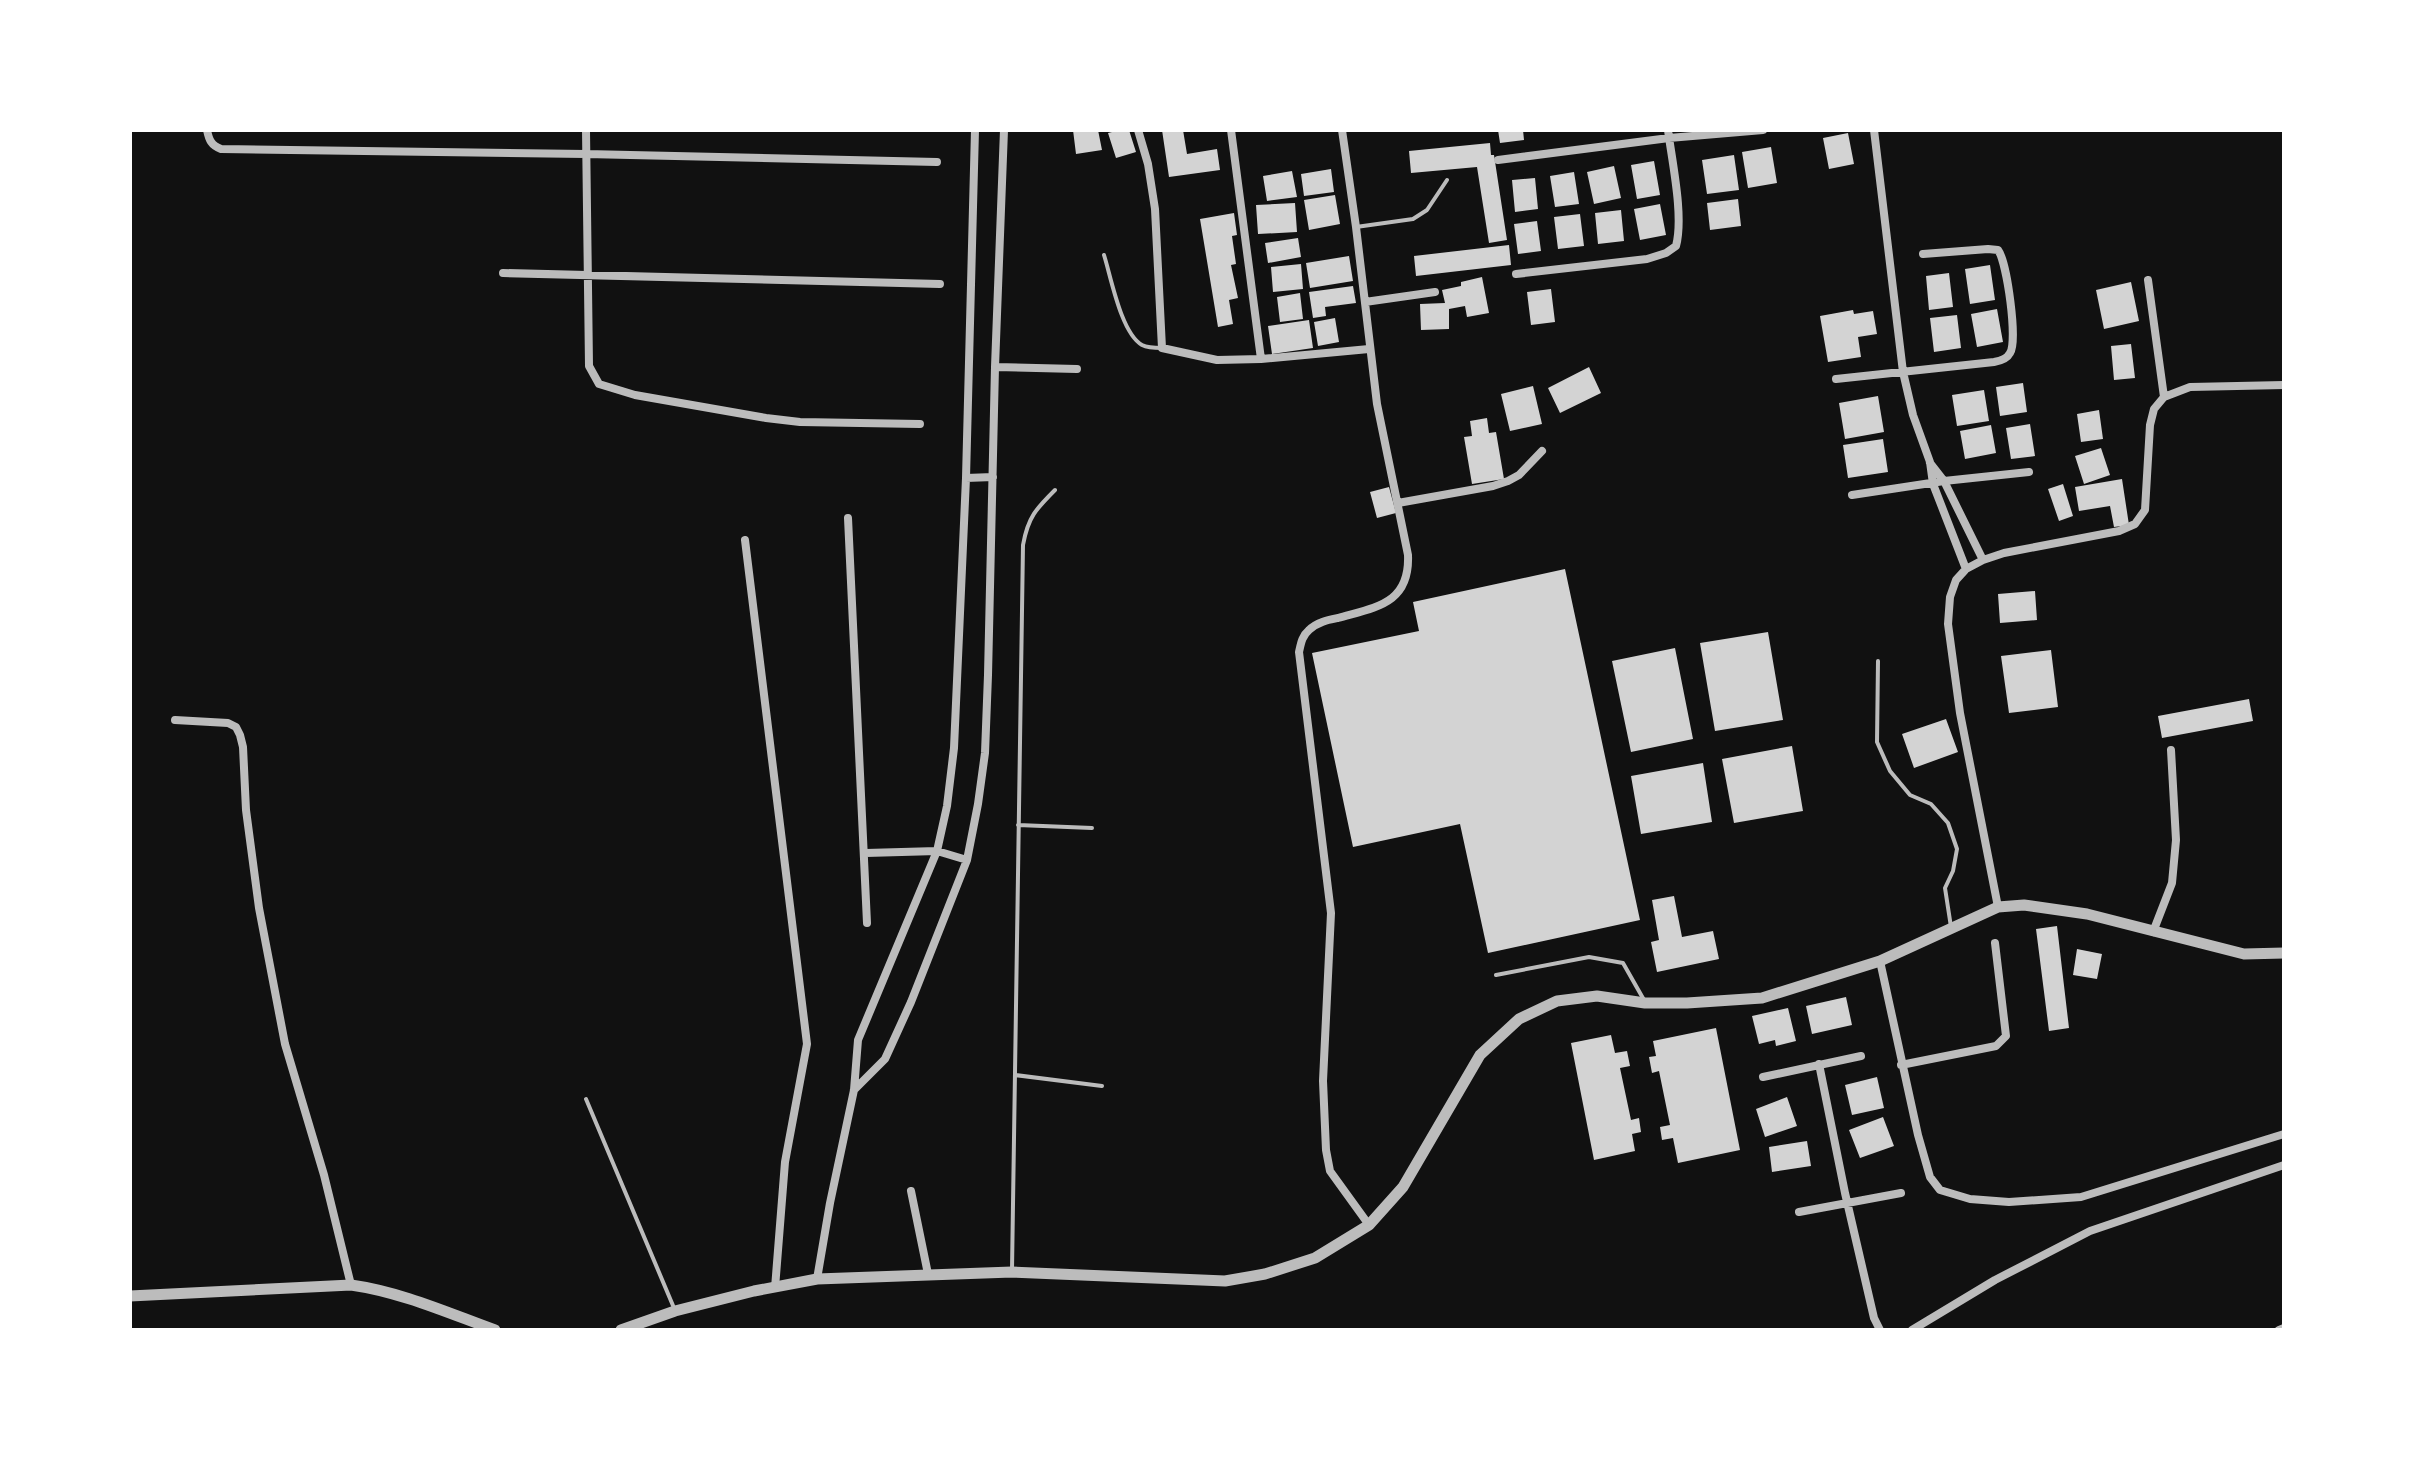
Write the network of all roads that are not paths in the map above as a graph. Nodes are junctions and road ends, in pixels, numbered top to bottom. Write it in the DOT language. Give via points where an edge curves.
graph roads {
  1 [pos="207,130"];
  2 [pos="586,130"];
  3 [pos="975,130"];
  4 [pos="1004,130"];
  5 [pos="1138,130"];
  6 [pos="1231,130"];
  7 [pos="1342,130"];
  8 [pos="1763,130"];
  9 [pos="1874,130"];
  10 [pos="1669,134"];
  11 [pos="586,154"];
  12 [pos="1498,160"];
  13 [pos="937,162"];
  14 [pos="1447,180"];
  15 [pos="1356,227"];
  16 [pos="1923,254"];
  17 [pos="1104,255"];
  18 [pos="503,273"];
  19 [pos="1516,274"];
  20 [pos="589,276"];
  21 [pos="2148,280"];
  22 [pos="940,284"];
  23 [pos="1435,292"];
  24 [pos="1365,302"];
  25 [pos="1162,348"];
  26 [pos="1370,353"];
  27 [pos="1261,359"];
  28 [pos="995,367"];
  29 [pos="1077,369"];
  30 [pos="1903,372"];
  31 [pos="1836,379"];
  32 [pos="2284,385"];
  33 [pos="2164,397"];
  34 [pos="920,424"];
  35 [pos="1542,451"];
  36 [pos="1930,462"];
  37 [pos="2029,472"];
  38 [pos="993,477"];
  39 [pos="966,478"];
  40 [pos="1944,481"];
  41 [pos="1933,484"];
  42 [pos="1055,490"];
  43 [pos="1852,495"];
  44 [pos="1398,503"];
  45 [pos="848,518"];
  46 [pos="745,540"];
  47 [pos="1983,560"];
  48 [pos="1966,569"];
  49 [pos="1878,661"];
  50 [pos="175,720"];
  51 [pos="2171,750"];
  52 [pos="1018,825"];
  53 [pos="1092,828"];
  54 [pos="937,851"];
  55 [pos="866,853"];
  56 [pos="967,860"];
  57 [pos="1998,907"];
  58 [pos="867,923"];
  59 [pos="1951,930"];
  60 [pos="2153,932"];
  61 [pos="1995,943"];
  62 [pos="2284,953"];
  63 [pos="1880,961"];
  64 [pos="1496,975"];
  65 [pos="1645,1003"];
  66 [pos="1861,1056"];
  67 [pos="1819,1064"];
  68 [pos="1901,1065"];
  69 [pos="1015,1075"];
  70 [pos="1763,1077"];
  71 [pos="1102,1086"];
  72 [pos="854,1090"];
  73 [pos="586,1099"];
  74 [pos="2284,1134"];
  75 [pos="2284,1165"];
  76 [pos="911,1191"];
  77 [pos="1901,1193"];
  78 [pos="1847,1202"];
  79 [pos="1799,1212"];
  80 [pos="1369,1225"];
  81 [pos="1012,1272"];
  82 [pos="928,1274"];
  83 [pos="817,1279"];
  84 [pos="351,1285"];
  85 [pos="775,1288"];
  86 [pos="130,1296"];
  87 [pos="675,1311"];
  88 [pos="495,1330"];
  89 [pos="621,1330"];
  90 [pos="1880,1330"];
  91 [pos="1912,1330"];
  1 -- 11 [label="street" via="213,146 221,149"];
  2 -- 11 [label="street"];
  3 -- 39 [label="street"];
  4 -- 28 [label="street"];
  5 -- 25 [label="street" via="1155,209"];
  6 -- 27 [label="street"];
  7 -- 15 [label="street"];
  8 -- 10 [label="street"];
  9 -- 30 [label="street"];
  10 -- 12 [label="street"];
  10 -- 19 [label="street" via="1676,246 1647,259"];
  11 -- 13 [label="street"];
  11 -- 20 [label="street"];
  14 -- 15 [label="lane" via="1427,210 1413,219"];
  15 -- 24 [label="street"];
  16 -- 30 [label="street" via="1998,250 2004,258 2014,344 2004,360"];
  17 -- 25 [label="lane" via="1131,334 1139,343"];
  18 -- 20 [label="street"];
  20 -- 22 [label="street"];
  20 -- 34 [label="street" via="589,366 599,384 766,418"];
  21 -- 33 [label="street"];
  23 -- 24 [label="street"];
  24 -- 26 [label="street"];
  25 -- 27 [label="street" via="1217,360"];
  26 -- 27 [label="street"];
  26 -- 44 [label="street"];
  28 -- 29 [label="street"];
  28 -- 38 [label="street"];
  30 -- 31 [label="street"];
  30 -- 36 [label="street"];
  32 -- 33 [label="street" via="2190,387"];
  33 -- 47 [label="street" via="2150,425 2145,510 2135,524"];
  35 -- 44 [label="street" via="1508,481"];
  36 -- 40 [label="street"];
  36 -- 41 [label="street"];
  37 -- 40 [label="street"];
  38 -- 39 [label="street"];
  38 -- 56 [label="street" via="985,753"];
  39 -- 54 [label="street" via="954,748"];
  40 -- 41 [label="street"];
  40 -- 47 [label="street"];
  41 -- 43 [label="street"];
  41 -- 48 [label="street"];
  42 -- 52 [label="lane" via="1032,513 1023,545"];
  44 -- 80 [label="street" via="1408,555 1406,582 1382,606 1317,623 1302,638 1299,652 1331,913 1323,1081 1326,1150 1330,1171"];
  45 -- 55 [label="street"];
  46 -- 85 [label="street" via="807,1044 785,1162"];
  47 -- 48 [label="street"];
  48 -- 57 [label="street" via="1950,597 1948,624"];
  49 -- 59 [label="lane" via="1877,742 1890,771 1910,795 1931,804 1948,823 1957,849 1945,888"];
  50 -- 84 [label="street" via="228,723 240,735 259,908 285,1044"];
  51 -- 60 [label="street" via="2176,840 2172,883"];
  52 -- 53 [label="lane"];
  52 -- 69 [label="lane"];
  54 -- 55 [label="street"];
  54 -- 56 [label="street"];
  54 -- 72 [label="street" via="858,1040"];
  55 -- 58 [label="street"];
  56 -- 72 [label="street" via="885,1059"];
  57 -- 59 [label="street"];
  57 -- 60 [label="street" via="2024,905 2087,914"];
  59 -- 63 [label="street"];
  60 -- 62 [label="street" via="2244,954"];
  61 -- 68 [label="street" via="2006,1036 1996,1046"];
  63 -- 65 [label="street" via="1762,998"];
  63 -- 68 [label="street"];
  64 -- 65 [label="lane" via="1589,957 1609,960 1623,963"];
  65 -- 80 [label="street" via="1597,996 1557,1001 1519,1019 1480,1055 1403,1187"];
  66 -- 67 [label="street"];
  67 -- 70 [label="street"];
  67 -- 78 [label="street"];
  68 -- 74 [label="street" via="1930,1177 1940,1190 1970,1199 2081,1197"];
  69 -- 71 [label="lane"];
  69 -- 81 [label="lane"];
  72 -- 83 [label="street"];
  73 -- 87 [label="lane"];
  75 -- 91 [label="street" via="2090,1231"];
  76 -- 82 [label="street"];
  77 -- 78 [label="street"];
  78 -- 79 [label="street"];
  78 -- 90 [label="street"];
  80 -- 81 [label="street" via="1315,1258 1225,1281"];
  81 -- 82 [label="street"];
  82 -- 83 [label="street"];
  83 -- 85 [label="street"];
  84 -- 86 [label="street"];
  84 -- 88 [label="street" via="399,1295"];
  85 -- 87 [label="street"];
  87 -- 89 [label="street"];
}
